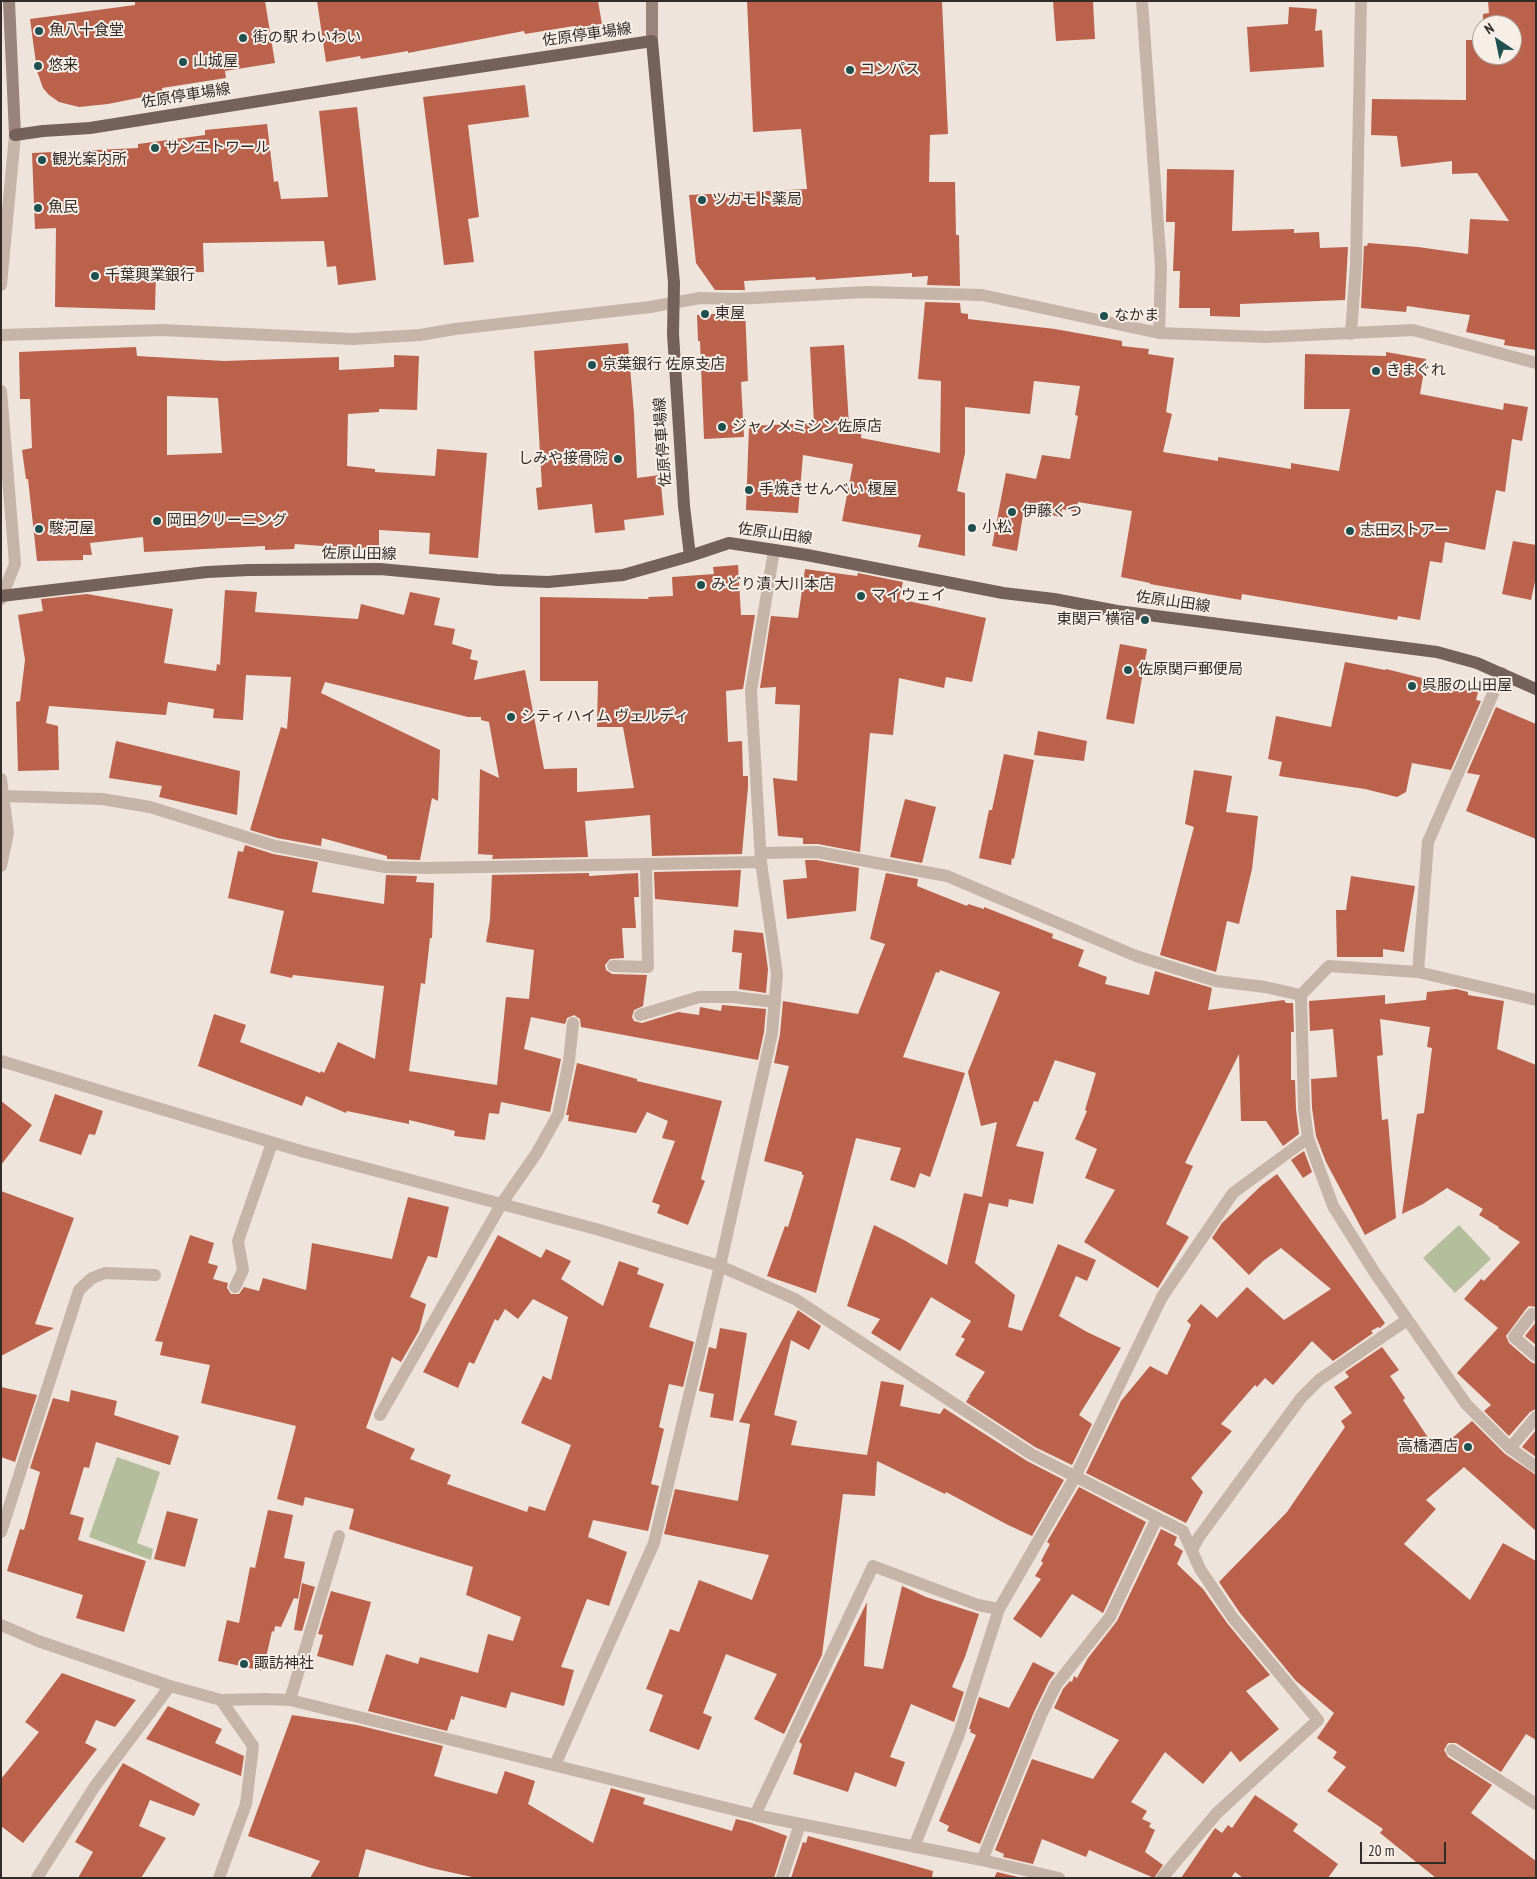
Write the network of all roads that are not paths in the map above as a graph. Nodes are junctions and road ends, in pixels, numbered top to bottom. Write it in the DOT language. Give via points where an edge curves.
graph roads {
  1 [pos="9,1"];
  2 [pos="652,1"];
  3 [pos="1142,1"];
  4 [pos="1361,1"];
  5 [pos="652,41"];
  6 [pos="15,135"];
  7 [pos="1,285"];
  8 [pos="674,302"];
  9 [pos="1159,334"];
  10 [pos="1351,334"];
  11 [pos="1,335"];
  12 [pos="1536,363"];
  13 [pos="1,391"];
  14 [pos="774,550"];
  15 [pos="690,556"];
  16 [pos="2,597"];
  17 [pos="1502,673"];
  18 [pos="1535,685"];
  19 [pos="1,779"];
  20 [pos="3,796"];
  21 [pos="761,857"];
  22 [pos="646,864"];
  23 [pos="1,866"];
  24 [pos="613,966"];
  25 [pos="1418,972"];
  26 [pos="1301,995"];
  27 [pos="1536,1000"];
  28 [pos="774,1002"];
  29 [pos="640,1014"];
  30 [pos="573,1023"];
  31 [pos="1,1060"];
  32 [pos="1308,1138"];
  33 [pos="272,1142"];
  34 [pos="502,1203"];
  35 [pos="720,1266"];
  36 [pos="155,1275"];
  37 [pos="235,1287"];
  38 [pos="1532,1314"];
  39 [pos="1407,1320"];
  40 [pos="1536,1356"];
  41 [pos="380,1415"];
  42 [pos="1536,1418"];
  43 [pos="1510,1448"];
  44 [pos="1536,1467"];
  45 [pos="1075,1477"];
  46 [pos="1157,1518"];
  47 [pos="1,1532"];
  48 [pos="339,1536"];
  49 [pos="1192,1550"];
  50 [pos="999,1609"];
  51 [pos="1,1625"];
  52 [pos="170,1686"];
  53 [pos="221,1700"];
  54 [pos="290,1700"];
  55 [pos="1452,1750"];
  56 [pos="555,1765"];
  57 [pos="1536,1804"];
  58 [pos="755,1815"];
  59 [pos="800,1824"];
  60 [pos="914,1847"];
  61 [pos="982,1860"];
  62 [pos="37,1878"];
  63 [pos="218,1878"];
  64 [pos="782,1878"];
  65 [pos="1060,1878"];
  66 [pos="1162,1878"];
  1 -- 6 [label="street"];
  2 -- 5 [label="street"];
  3 -- 9 [label="street" via="1161,267"];
  4 -- 10 [label="street" via="1356,264"];
  5 -- 6 [label="main road, 佐原停車場線" via="90,128"];
  5 -- 8 [label="main road, 佐原停車場線"];
  6 -- 7 [label="street"];
  8 -- 9 [label="street" via="700,298 866,292 982,295"];
  8 -- 11 [label="street" via="420,335 353,339 162,330"];
  8 -- 15 [label="main road, 佐原停車場線" via="673,334"];
  9 -- 10 [label="street" via="1267,337"];
  10 -- 12 [label="street" via="1413,330"];
  13 -- 16 [label="street" via="15,564"];
  14 -- 15 [label="main road, 佐原山田線" via="729,543"];
  14 -- 17 [label="main road, 佐原山田線" via="1117,611 1437,652"];
  14 -- 21 [label="street" via="751,691"];
  15 -- 16 [label="main road, 佐原山田線" via="623,574 548,582 380,569 249,570 207,572"];
  17 -- 18 [label="main road, 佐原山田線"];
  17 -- 25 [label="street" via="1428,842"];
  19 -- 20 [label="street"];
  20 -- 22 [label="street" via="102,799 150,807 275,846 385,867"];
  20 -- 23 [label="street" via="8,833"];
  21 -- 22 [label="street"];
  21 -- 26 [label="street" via="817,852 947,876 1136,956 1216,981 1265,986"];
  21 -- 28 [label="street" via="777,974"];
  22 -- 24 [label="street" via="648,967"];
  25 -- 26 [label="street" via="1329,966"];
  25 -- 27 [label="street"];
  26 -- 32 [label="street" via="1304,1109"];
  28 -- 29 [label="street" via="699,997"];
  28 -- 35 [label="street" via="772,1033"];
  30 -- 34 [label="street" via="570,1061 558,1115"];
  31 -- 33 [label="street"];
  32 -- 39 [label="street" via="1333,1206"];
  32 -- 45 [label="street" via="1233,1193 1162,1297"];
  33 -- 34 [label="street"];
  33 -- 37 [label="street" via="238,1241 243,1270"];
  34 -- 35 [label="street"];
  34 -- 41 [label="street"];
  35 -- 45 [label="street" via="795,1299 1030,1454"];
  35 -- 56 [label="street" via="654,1543"];
  36 -- 47 [label="street" via="105,1274 92,1278 79,1290"];
  38 -- 40 [label="street" via="1514,1337"];
  39 -- 43 [label="street" via="1466,1404"];
  39 -- 49 [label="street" via="1319,1380 1301,1398"];
  42 -- 43 [label="street"];
  43 -- 44 [label="street"];
  45 -- 46 [label="street"];
  45 -- 50 [label="street"];
  46 -- 49 [label="street" via="1183,1531"];
  46 -- 61 [label="street" via="1110,1617 1056,1685"];
  48 -- 54 [label="street"];
  49 -- 66 [label="street" via="1200,1569 1232,1618 1318,1720 1217,1813"];
  50 -- 58 [label="street" via="978,1605 873,1566"];
  50 -- 60 [label="street" via="959,1734"];
  51 -- 52 [label="street"];
  52 -- 53 [label="street"];
  52 -- 62 [label="street" via="95,1786"];
  53 -- 54 [label="street"];
  53 -- 63 [label="street" via="253,1746 246,1804"];
  54 -- 56 [label="street"];
  55 -- 57 [label="street"];
  56 -- 58 [label="street"];
  58 -- 59 [label="street"];
  59 -- 60 [label="street"];
  59 -- 64 [label="street"];
  60 -- 61 [label="street"];
  61 -- 65 [label="street"];
}
